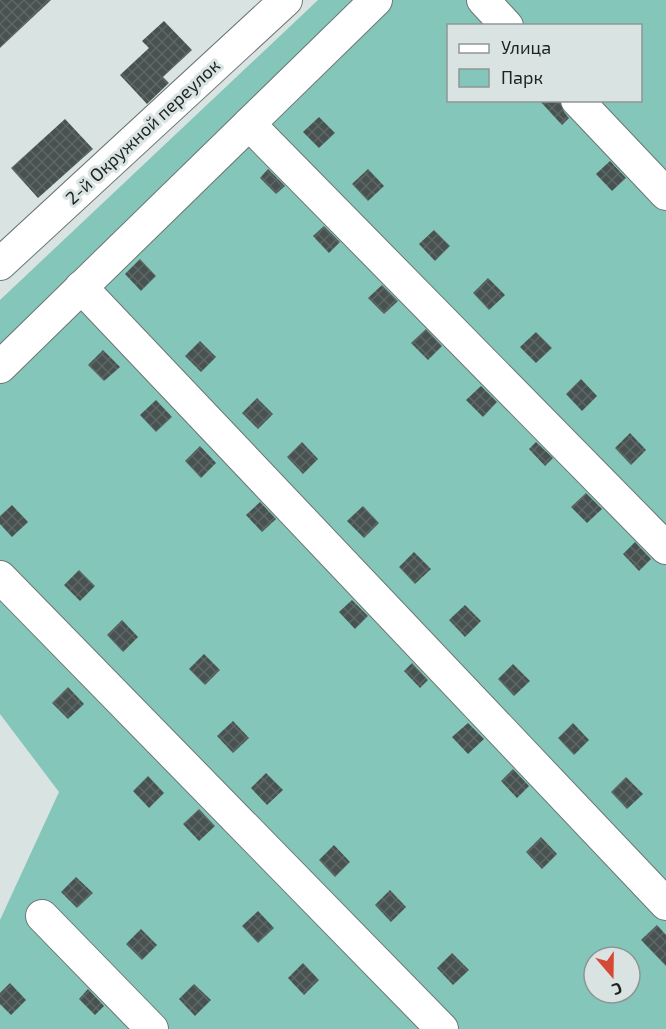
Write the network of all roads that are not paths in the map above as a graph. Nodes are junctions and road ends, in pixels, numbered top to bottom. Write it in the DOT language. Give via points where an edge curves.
graph roads {
  1 [pos="286,0"];
  2 [pos="376,0"];
  3 [pos="483,0"];
  4 [pos="505,24"];
  5 [pos="579,102"];
  6 [pos="249,124"];
  7 [pos="666,194"];
  8 [pos="0,264"];
  9 [pos="81,287"];
  10 [pos="0,367"];
  11 [pos="666,548"];
  12 [pos="0,577"];
  13 [pos="666,904"];
  14 [pos="42,916"];
  15 [pos="152,1029"];
  16 [pos="442,1029"];
  1 -- 8 [label="street, 2-й Окружной переулок"];
  2 -- 6 [label="street"];
  3 -- 4 [label="street"];
  5 -- 7 [label="street"];
  6 -- 9 [label="street"];
  6 -- 11 [label="street"];
  9 -- 10 [label="street"];
  9 -- 13 [label="street"];
  12 -- 16 [label="street"];
  14 -- 15 [label="street"];
}
